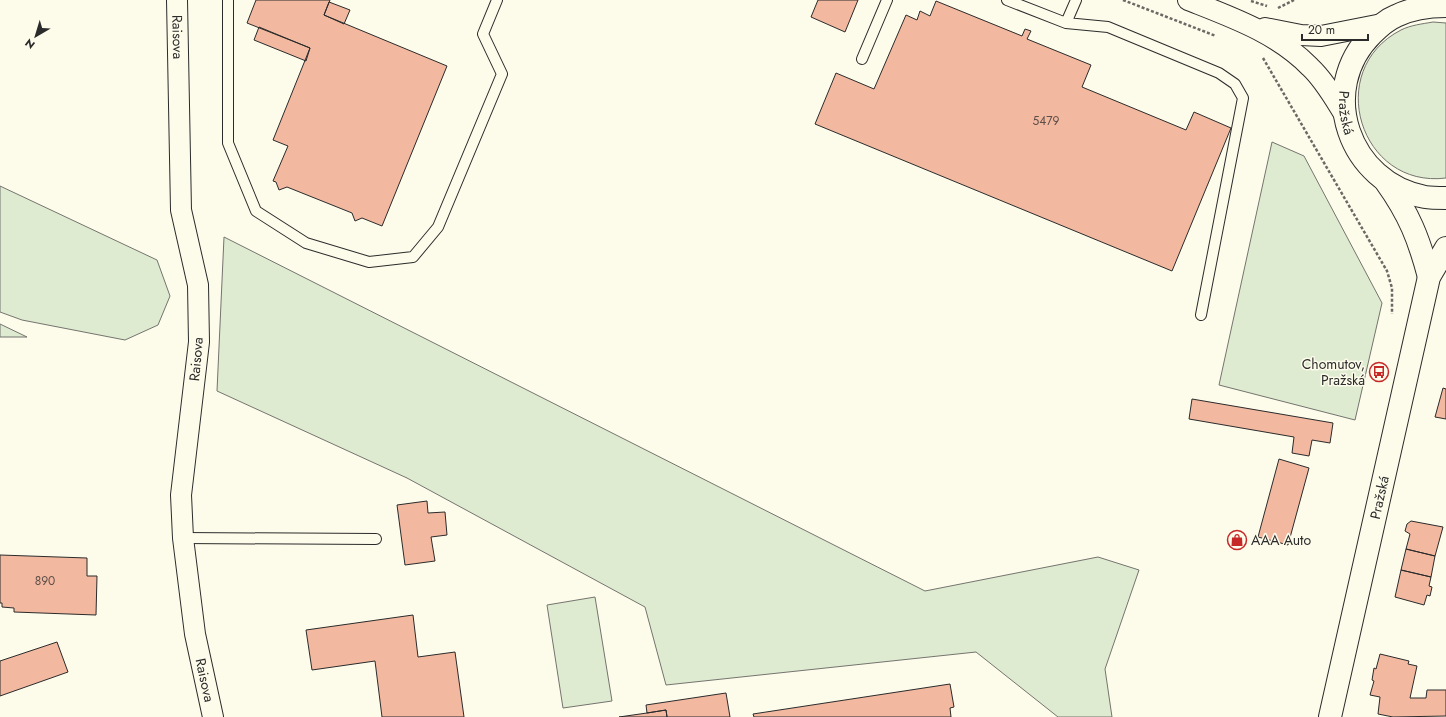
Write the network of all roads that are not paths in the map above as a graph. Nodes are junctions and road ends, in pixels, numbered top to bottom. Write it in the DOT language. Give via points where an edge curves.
graph roads {
  1 [pos="176,0"];
  2 [pos="228,0"];
  3 [pos="497,0"];
  4 [pos="887,0"];
  5 [pos="1007,0"];
  6 [pos="1076,0"];
  7 [pos="1188,0"];
  8 [pos="1209,4"];
  9 [pos="1437,4"];
  10 [pos="1066,23"];
  11 [pos="1248,24"];
  12 [pos="1382,24"];
  13 [pos="862,59"];
  14 [pos="1344,114"];
  15 [pos="1386,182"];
  16 [pos="1446,198"];
  17 [pos="1446,248"];
  18 [pos="1429,277"];
  19 [pos="1200,315"];
  20 [pos="183,538"];
  21 [pos="376,539"];
  22 [pos="213,717"];
  23 [pos="1330,717"];
  1 -- 20 [label="street, Raisova" via="181,210 198,285 200,342 181,495"];
  2 -- 3 [label="lane" via="228,142 256,211 306,243 369,262 413,257 438,227 502,74 483,34"];
  4 -- 13 [label="lane"];
  5 -- 10 [label="lane"];
  6 -- 10 [label="lane"];
  7 -- 8 [label="street"];
  8 -- 11 [label="street"];
  9 -- 12 [label="main road, Pražská" via="1411,10"];
  10 -- 19 [label="lane" via="1108,28 1219,73 1235,84 1243,98"];
  11 -- 12 [label="street" via="1301,36 1321,36"];
  11 -- 14 [label="street" via="1276,39 1311,67"];
  12 -- 14 [label="main road, Pražská" via="1364,42 1351,64 1344,88"];
  14 -- 15 [label="main road, Pražská" via="1351,140 1366,163"];
  15 -- 16 [label="main road, Pražská" via="1425,197"];
  15 -- 18 [label="main road" via="1411,221"];
  17 -- 18 [label="main road"];
  18 -- 23 [label="main road, Pražská"];
  20 -- 21 [label="lane"];
  20 -- 22 [label="street, Raisova" via="195,634"];
}
